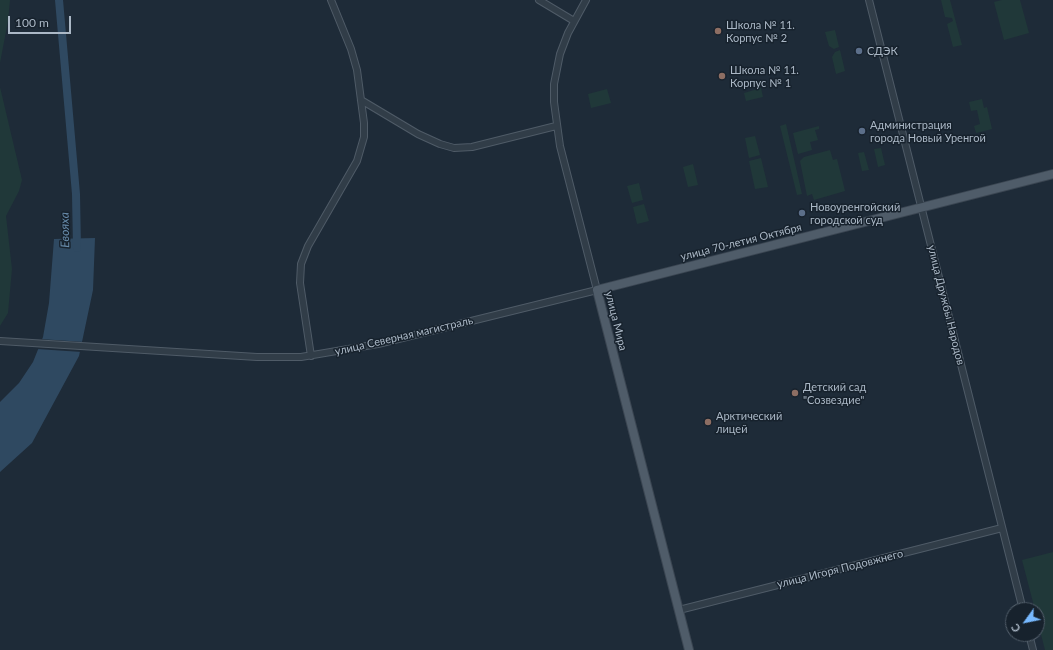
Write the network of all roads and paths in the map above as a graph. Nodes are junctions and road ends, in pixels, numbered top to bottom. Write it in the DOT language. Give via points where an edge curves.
graph roads {
  1 [pos="331,0"];
  2 [pos="539,0"];
  3 [pos="586,0"];
  4 [pos="869,0"];
  5 [pos="574,21"];
  6 [pos="361,100"];
  7 [pos="556,126"];
  8 [pos="1053,174"];
  9 [pos="921,208"];
  10 [pos="597,290"];
  11 [pos="0,341"];
  12 [pos="311,356"];
  13 [pos="1002,528"];
  14 [pos="1021,602"];
  15 [pos="679,610"];
  16 [pos="689,650"];
  1 -- 6 [label="street" via="354,59"];
  2 -- 5 [label="street"];
  3 -- 5 [label="street, улица Мира"];
  4 -- 9 [label="street, улица Дружбы Народов"];
  5 -- 7 [label="street, улица Мира" via="562,49 555,77"];
  6 -- 7 [label="street" via="418,134 454,148 472,147"];
  6 -- 12 [label="street" via="364,130 360,155 308,246 301,264 300,283"];
  7 -- 10 [label="street, улица Мира"];
  8 -- 9 [label="main road, улица 70-летия Октября"];
  9 -- 10 [label="main road, улица 70-летия Октября"];
  9 -- 13 [label="street, улица Дружбы Народов"];
  10 -- 12 [label="street, улица Северная магистраль" via="378,344"];
  10 -- 15 [label="main road, улица Мира"];
  11 -- 12 [label="street, улица Северная магистраль" via="268,357"];
  13 -- 14 [label="street, улица Дружбы Народов"];
  13 -- 15 [label="street, улица Игоря Подовжнего"];
  15 -- 16 [label="main road, улица Мира"];
}
